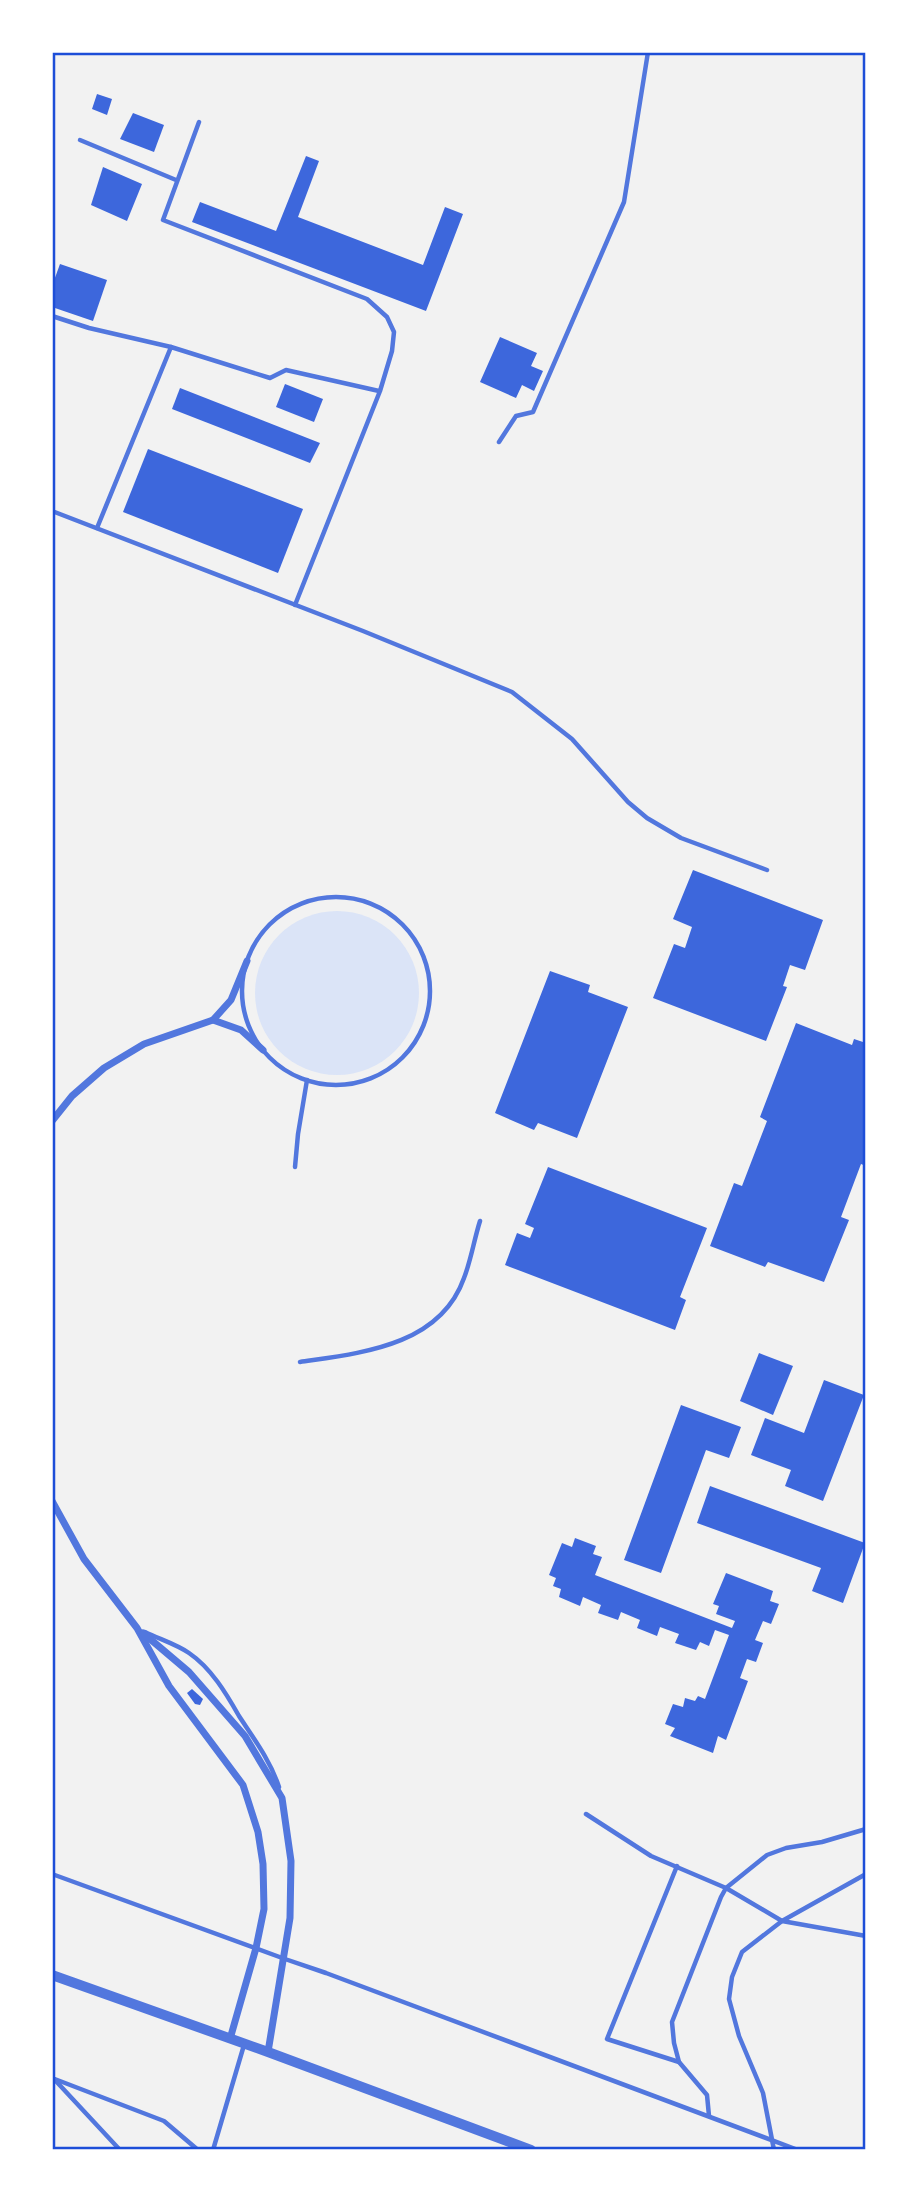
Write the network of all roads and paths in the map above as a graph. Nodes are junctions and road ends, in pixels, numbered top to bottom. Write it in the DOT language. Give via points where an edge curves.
graph roads {
  1 [pos="648,52"];
  2 [pos="199,122"];
  3 [pos="80,140"];
  4 [pos="176,180"];
  5 [pos="52,316"];
  6 [pos="171,347"];
  7 [pos="380,391"];
  8 [pos="499,442"];
  9 [pos="52,511"];
  10 [pos="97,528"];
  11 [pos="295,605"];
  12 [pos="767,870"];
  13 [pos="247,961"];
  14 [pos="213,1020"];
  15 [pos="263,1050"];
  16 [pos="307,1080"];
  17 [pos="52,1121"];
  18 [pos="295,1167"];
  19 [pos="480,1221"];
  20 [pos="300,1362"];
  21 [pos="52,1501"];
  22 [pos="137,1628"];
  23 [pos="282,1798"];
  24 [pos="586,1814"];
  25 [pos="866,1829"];
  26 [pos="677,1866"];
  27 [pos="52,1874"];
  28 [pos="866,1874"];
  29 [pos="726,1888"];
  30 [pos="782,1921"];
  31 [pos="866,1936"];
  32 [pos="256,1948"];
  33 [pos="285,1959"];
  34 [pos="52,1975"];
  35 [pos="230,2039"];
  36 [pos="244,2044"];
  37 [pos="268,2052"];
  38 [pos="679,2062"];
  39 [pos="53,2078"];
  40 [pos="709,2116"];
  41 [pos="773,2139"];
  42 [pos="120,2150"];
  43 [pos="198,2150"];
  44 [pos="213,2150"];
  45 [pos="531,2150"];
  46 [pos="774,2150"];
  47 [pos="798,2150"];
  1 -- 8 [label="lane" via="624,202 533,412 516,415"];
  2 -- 4 [label="lane"];
  3 -- 4 [label="lane"];
  4 -- 7 [label="lane" via="163,220 367,299 387,317 394,332"];
  5 -- 6 [label="lane"];
  6 -- 7 [label="lane" via="270,378 286,370"];
  6 -- 10 [label="lane"];
  7 -- 11 [label="lane"];
  9 -- 10 [label="lane"];
  10 -- 11 [label="lane"];
  11 -- 12 [label="lane" via="512,692 572,739 647,818 681,838"];
  13 -- 14 [label="street" via="231,1000"];
  13 -- 15 [label="lane" via="244,1007"];
  13 -- 16 [label="lane" via="272,922 298,906 328,898 359,901 388,913 421,951 429,975 430,1000 412,1047 388,1070 365,1081 340,1085"];
  14 -- 15 [label="street" via="241,1030"];
  14 -- 17 [label="street" via="144,1044 104,1068"];
  15 -- 16 [label="lane" via="283,1068"];
  16 -- 18 [label="lane"];
  19 -- 20 [label="lane" via="464,1279 441,1316 428,1327 379,1348"];
  21 -- 22 [label="street" via="85,1559"];
  22 -- 23 [label="street" via="189,1672 245,1736"];
  22 -- 23 [label="lane" via="188,1653 216,1680 263,1753"];
  22 -- 32 [label="street" via="169,1686 243,1785 263,1864 264,1909"];
  23 -- 33 [label="street" via="291,1861"];
  24 -- 26 [label="lane" via="651,1856"];
  25 -- 29 [label="lane" via="767,1855"];
  26 -- 29 [label="lane"];
  26 -- 38 [label="lane" via="607,2039"];
  27 -- 32 [label="lane"];
  28 -- 30 [label="lane"];
  29 -- 30 [label="lane"];
  29 -- 38 [label="lane" via="672,2021"];
  30 -- 31 [label="lane"];
  30 -- 41 [label="lane" via="742,1952 729,1999 763,2093"];
  32 -- 33 [label="lane"];
  32 -- 35 [label="street"];
  33 -- 37 [label="street"];
  33 -- 40 [label="lane"];
  34 -- 35 [label="street"];
  35 -- 36 [label="street"];
  36 -- 37 [label="street"];
  36 -- 44 [label="lane"];
  37 -- 45 [label="street"];
  38 -- 40 [label="lane" via="707,2095"];
  39 -- 42 [label="lane"];
  39 -- 43 [label="lane" via="164,2121"];
  40 -- 41 [label="lane"];
  41 -- 46 [label="lane"];
  41 -- 47 [label="lane"];
}
